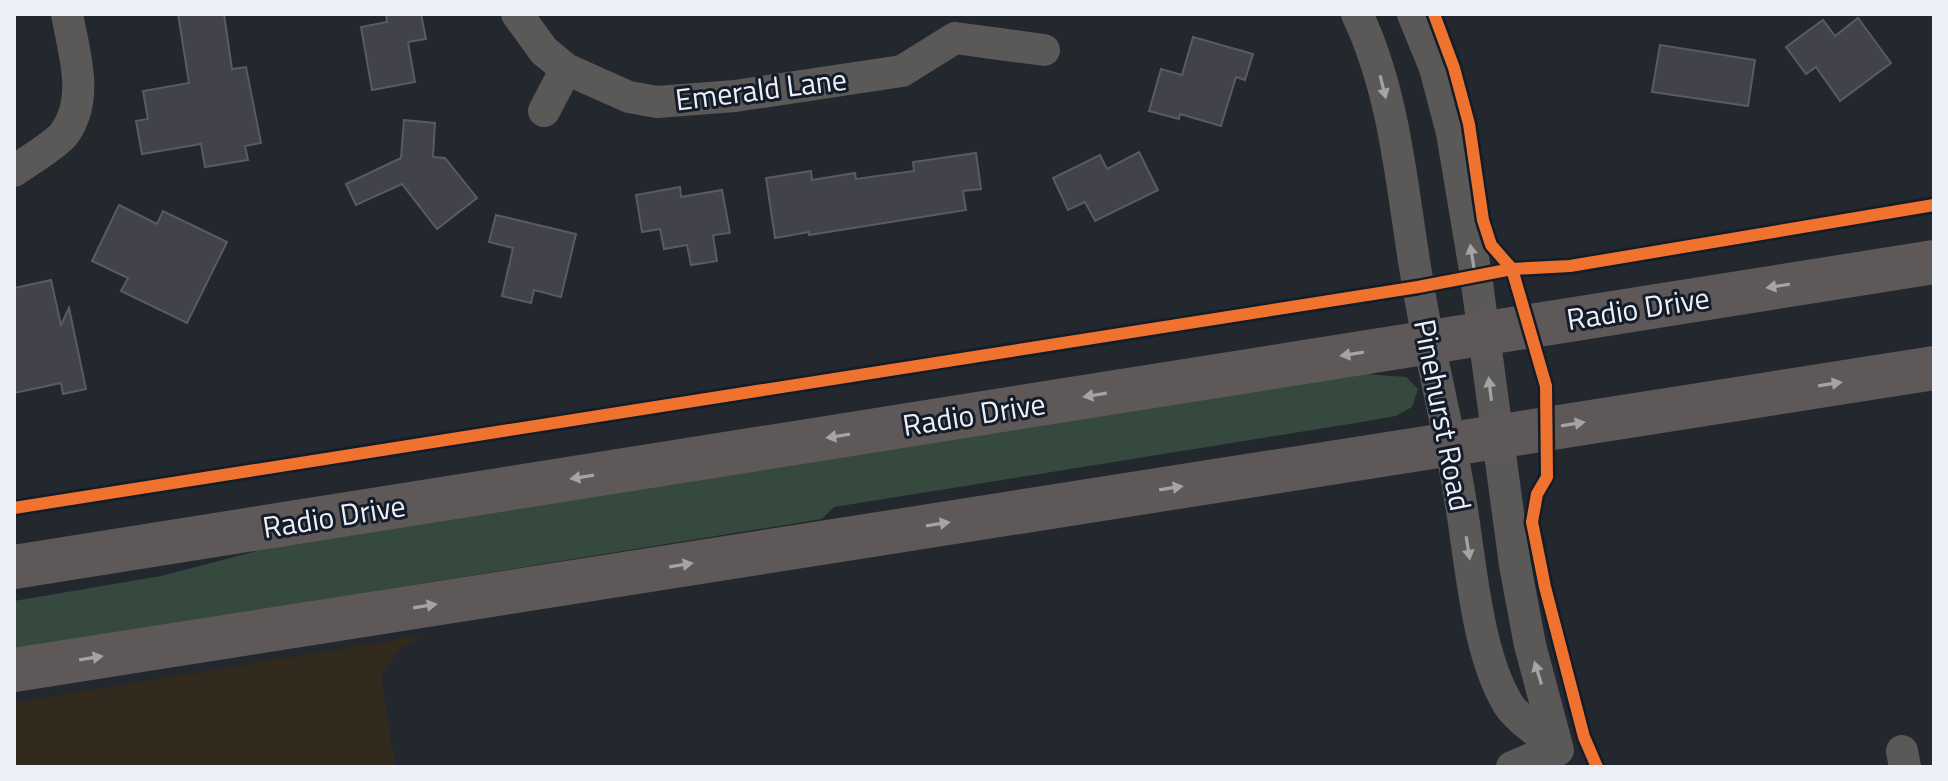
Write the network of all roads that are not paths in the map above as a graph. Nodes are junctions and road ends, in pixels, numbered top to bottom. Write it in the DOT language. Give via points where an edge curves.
graph roads {
  1 [pos="67,14"];
  2 [pos="517,14"];
  3 [pos="1357,14"];
  4 [pos="1413,14"];
  5 [pos="953,26"];
  6 [pos="1044,50"];
  7 [pos="566,69"];
  8 [pos="544,111"];
  9 [pos="14,171"];
  10 [pos="1934,262"];
  11 [pos="1483,333"];
  12 [pos="1429,341"];
  13 [pos="1934,368"];
  14 [pos="1496,436"];
  15 [pos="1449,444"];
  16 [pos="14,567"];
  17 [pos="14,670"];
  18 [pos="1562,758"];
  19 [pos="1512,767"];
  1 -- 9 [label="street" via="79,104 63,135"];
  2 -- 7 [label="street, Emerald Lane" via="544,51"];
  3 -- 12 [label="street, Pinehurst Road, one-way" via="1388,104"];
  11 -- 4 [label="street, Pinehurst Road, one-way" via="1446,108"];
  5 -- 6 [label="street"];
  5 -- 7 [label="street, Emerald Lane" via="902,71 692,101 629,97"];
  7 -- 8 [label="street"];
  10 -- 11 [label="main road, Radio Drive, one-way"];
  11 -- 12 [label="main road, Radio Drive"];
  14 -- 11 [label="street, Pinehurst Road, one-way"];
  12 -- 15 [label="street, Pinehurst Road"];
  12 -- 16 [label="main road, Radio Drive, one-way"];
  14 -- 13 [label="main road, one-way"];
  14 -- 15 [label="main road"];
  18 -- 14 [label="street, Pinehurst Road, one-way" via="1524,620"];
  17 -- 15 [label="main road, one-way"];
  15 -- 18 [label="street, Pinehurst Road, one-way" via="1477,605 1497,680 1509,706"];
  18 -- 19 [label="street"];
}
